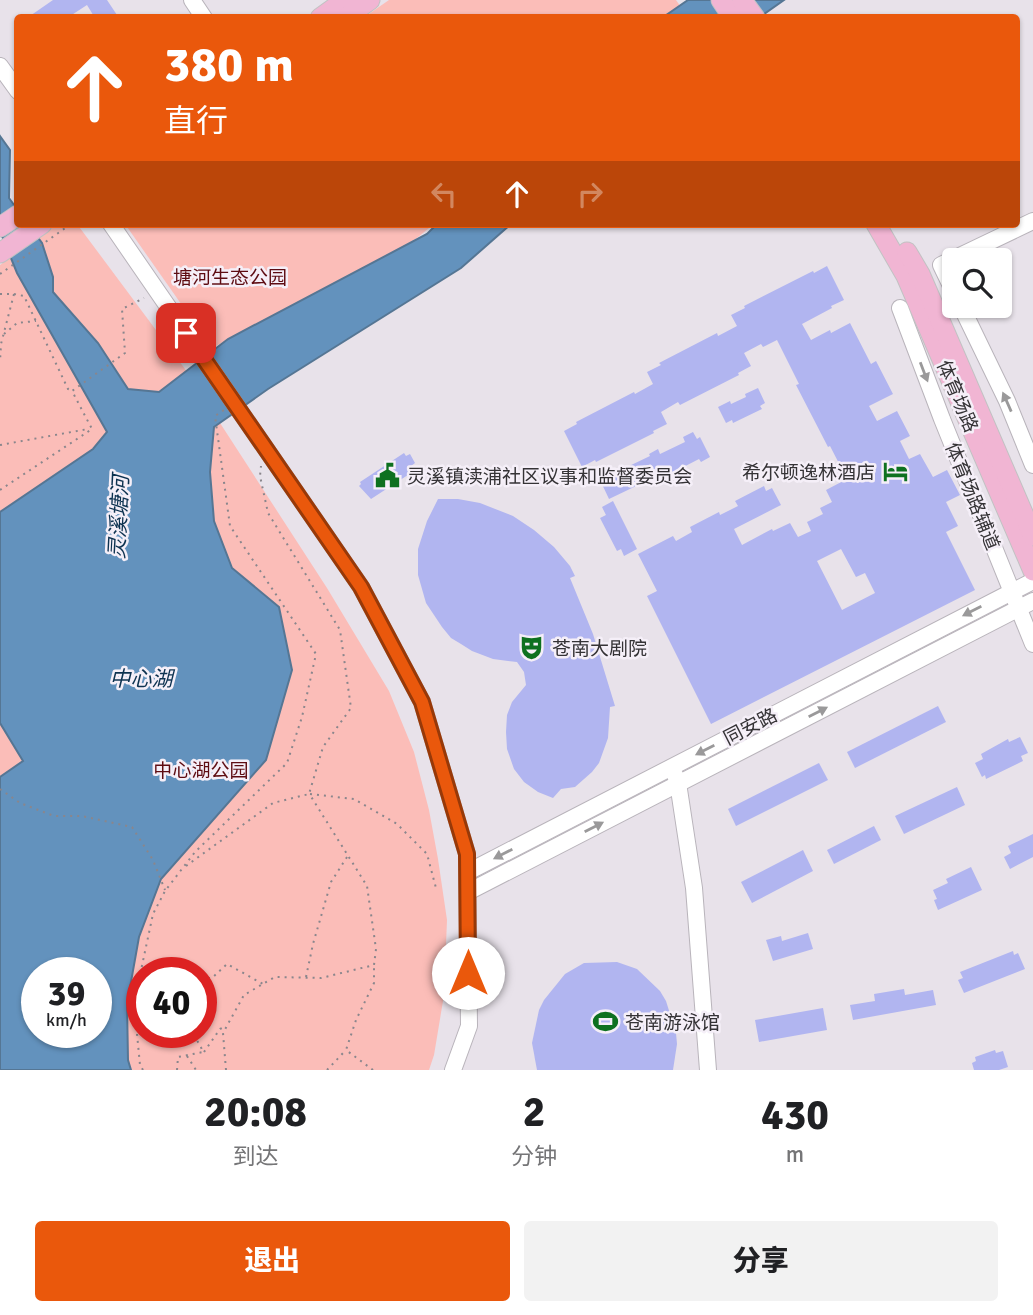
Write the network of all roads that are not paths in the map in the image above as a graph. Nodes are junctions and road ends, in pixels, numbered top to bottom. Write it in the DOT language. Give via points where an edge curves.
graph roads {
  1 [pos="345,0"];
  2 [pos="370,0"];
  3 [pos="326,14"];
  4 [pos="351,14"];
  5 [pos="0,66"];
  6 [pos="14,85"];
  7 [pos="36,228"];
  8 [pos="113,228"];
  9 [pos="878,228"];
  10 [pos="891,228"];
  11 [pos="1018,228"];
  12 [pos="977,248"];
  13 [pos="0,253"];
  14 [pos="900,309"];
  15 [pos="967,318"];
  16 [pos="1033,465"];
  17 [pos="1033,536"];
  18 [pos="1033,572"];
  19 [pos="1033,581"];
  20 [pos="1011,591"];
  21 [pos="1026,605"];
  22 [pos="1033,644"];
  23 [pos="672,766"];
  24 [pos="678,783"];
  25 [pos="468,872"];
  26 [pos="468,892"];
  27 [pos="453,1070"];
  28 [pos="708,1070"];
  1 -- 3 [label="main road"];
  2 -- 4 [label="main road"];
  5 -- 6 [label="street"];
  7 -- 13 [label="main road"];
  8 -- 25 [label="street" via="361,587 422,702 467,854"];
  9 -- 18 [label="main road, 体育场路" via="906,276"];
  10 -- 17 [label="main road, 体育场路" via="920,274"];
  11 -- 12 [label="street"];
  14 -- 20 [label="street, 体育场路辅道, one-way"];
  16 -- 15 [label="street, one-way"];
  19 -- 20 [label="street, 同安路"];
  20 -- 21 [label="street, 体育场路辅道"];
  20 -- 23 [label="street, 同安路, one-way"];
  21 -- 22 [label="street, 体育场路辅道"];
  24 -- 21 [label="street, 同安路, one-way"];
  23 -- 24 [label="street"];
  23 -- 25 [label="street, 同安路, one-way"];
  26 -- 24 [label="street, 同安路, one-way"];
  24 -- 28 [label="street" via="694,888"];
  25 -- 26 [label="street"];
  26 -- 27 [label="street" via="468,1027"];
}
